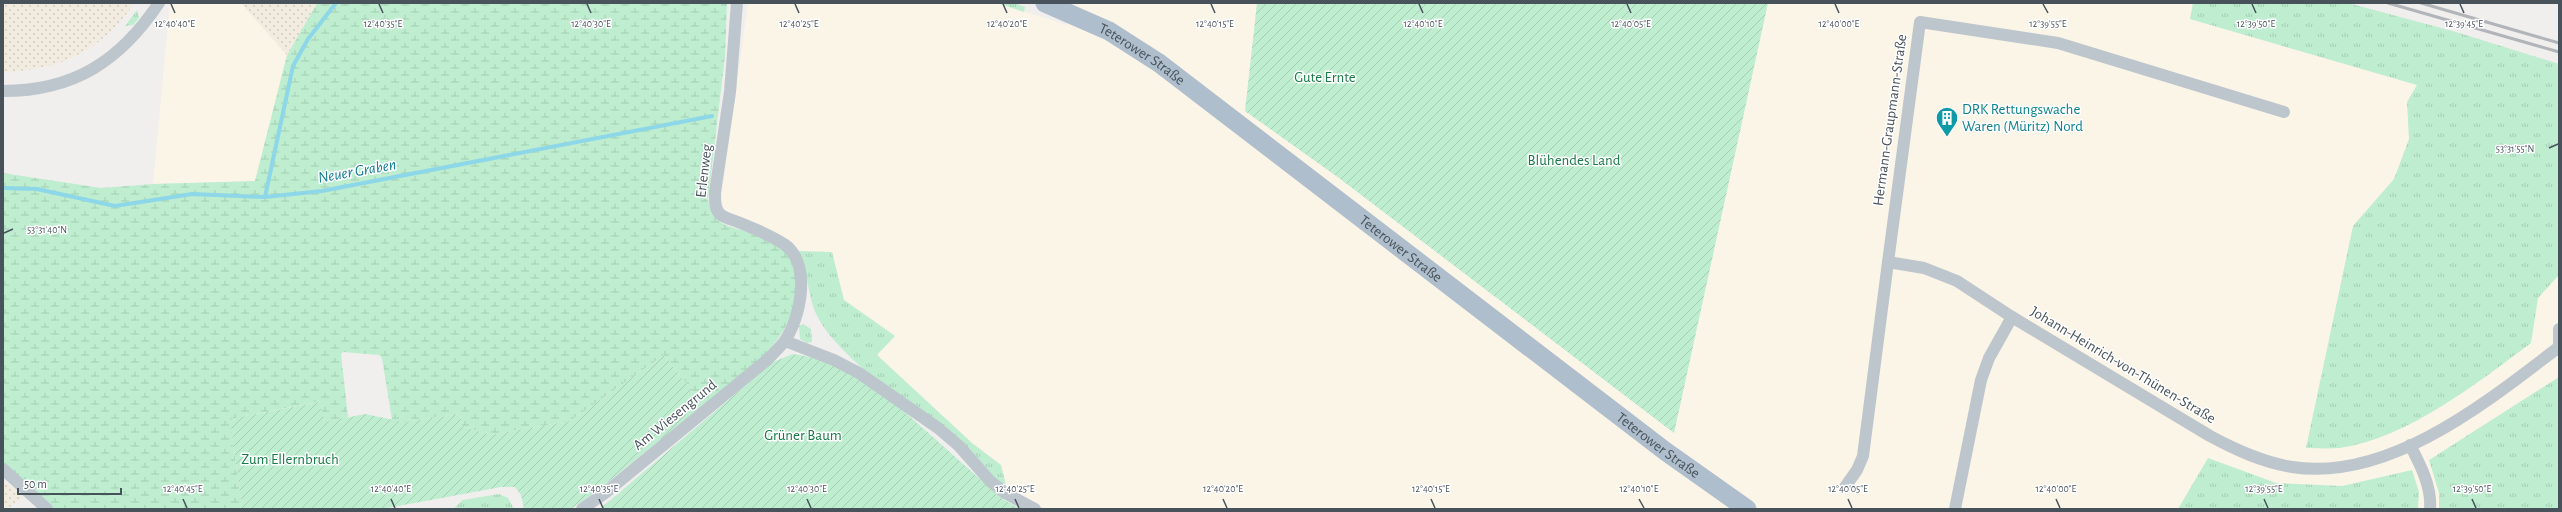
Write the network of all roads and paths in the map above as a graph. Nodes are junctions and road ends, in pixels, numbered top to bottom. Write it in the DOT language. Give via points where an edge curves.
graph roads {
  1 [pos="159,3"];
  2 [pos="737,3"];
  3 [pos="1045,3"];
  4 [pos="3,91"];
  5 [pos="2284,112"];
  6 [pos="1888,262"];
  7 [pos="2012,317"];
  8 [pos="2559,329"];
  9 [pos="785,341"];
  10 [pos="2559,347"];
  11 [pos="2410,445"];
  12 [pos="3,469"];
  13 [pos="1845,486"];
  14 [pos="47,509"];
  15 [pos="582,509"];
  16 [pos="1035,509"];
  17 [pos="1748,509"];
  18 [pos="1955,509"];
  19 [pos="2430,509"];
  1 -- 4 [label="street" via="134,36 111,58 96,68 69,82 51,87"];
  2 -- 9 [label="street, Erlenweg" via="730,92 715,199 721,215 784,245 799,262 802,284 798,306"];
  3 -- 17 [label="main road, Teterower Straße" via="1109,31 1159,63 1665,451"];
  5 -- 6 [label="street, Hermann-Graupmann-Straße" via="2058,43 1920,22"];
  6 -- 7 [label="street" via="1924,268 1957,281"];
  6 -- 13 [label="street, Hermann-Graupmann-Straße" via="1863,456"];
  7 -- 11 [label="street, Johann-Heinrich-von-Thünen-Straße" via="2210,436 2264,461 2293,467 2323,468 2353,464"];
  7 -- 18 [label="street, Johann-Heinrich-von-Thünen-Straße" via="1980,380"];
  8 -- 10 [label="street, Johann-Heinrich-von-Thünen-Straße"];
  9 -- 15 [label="street, Am Wiesengrund" via="767,360"];
  9 -- 16 [label="street" via="854,370 938,428 1004,493"];
  10 -- 11 [label="street, Johann-Heinrich-von-Thünen-Straße" via="2486,401"];
  11 -- 19 [label="street" via="2424,476"];
  12 -- 14 [label="street"];
}
